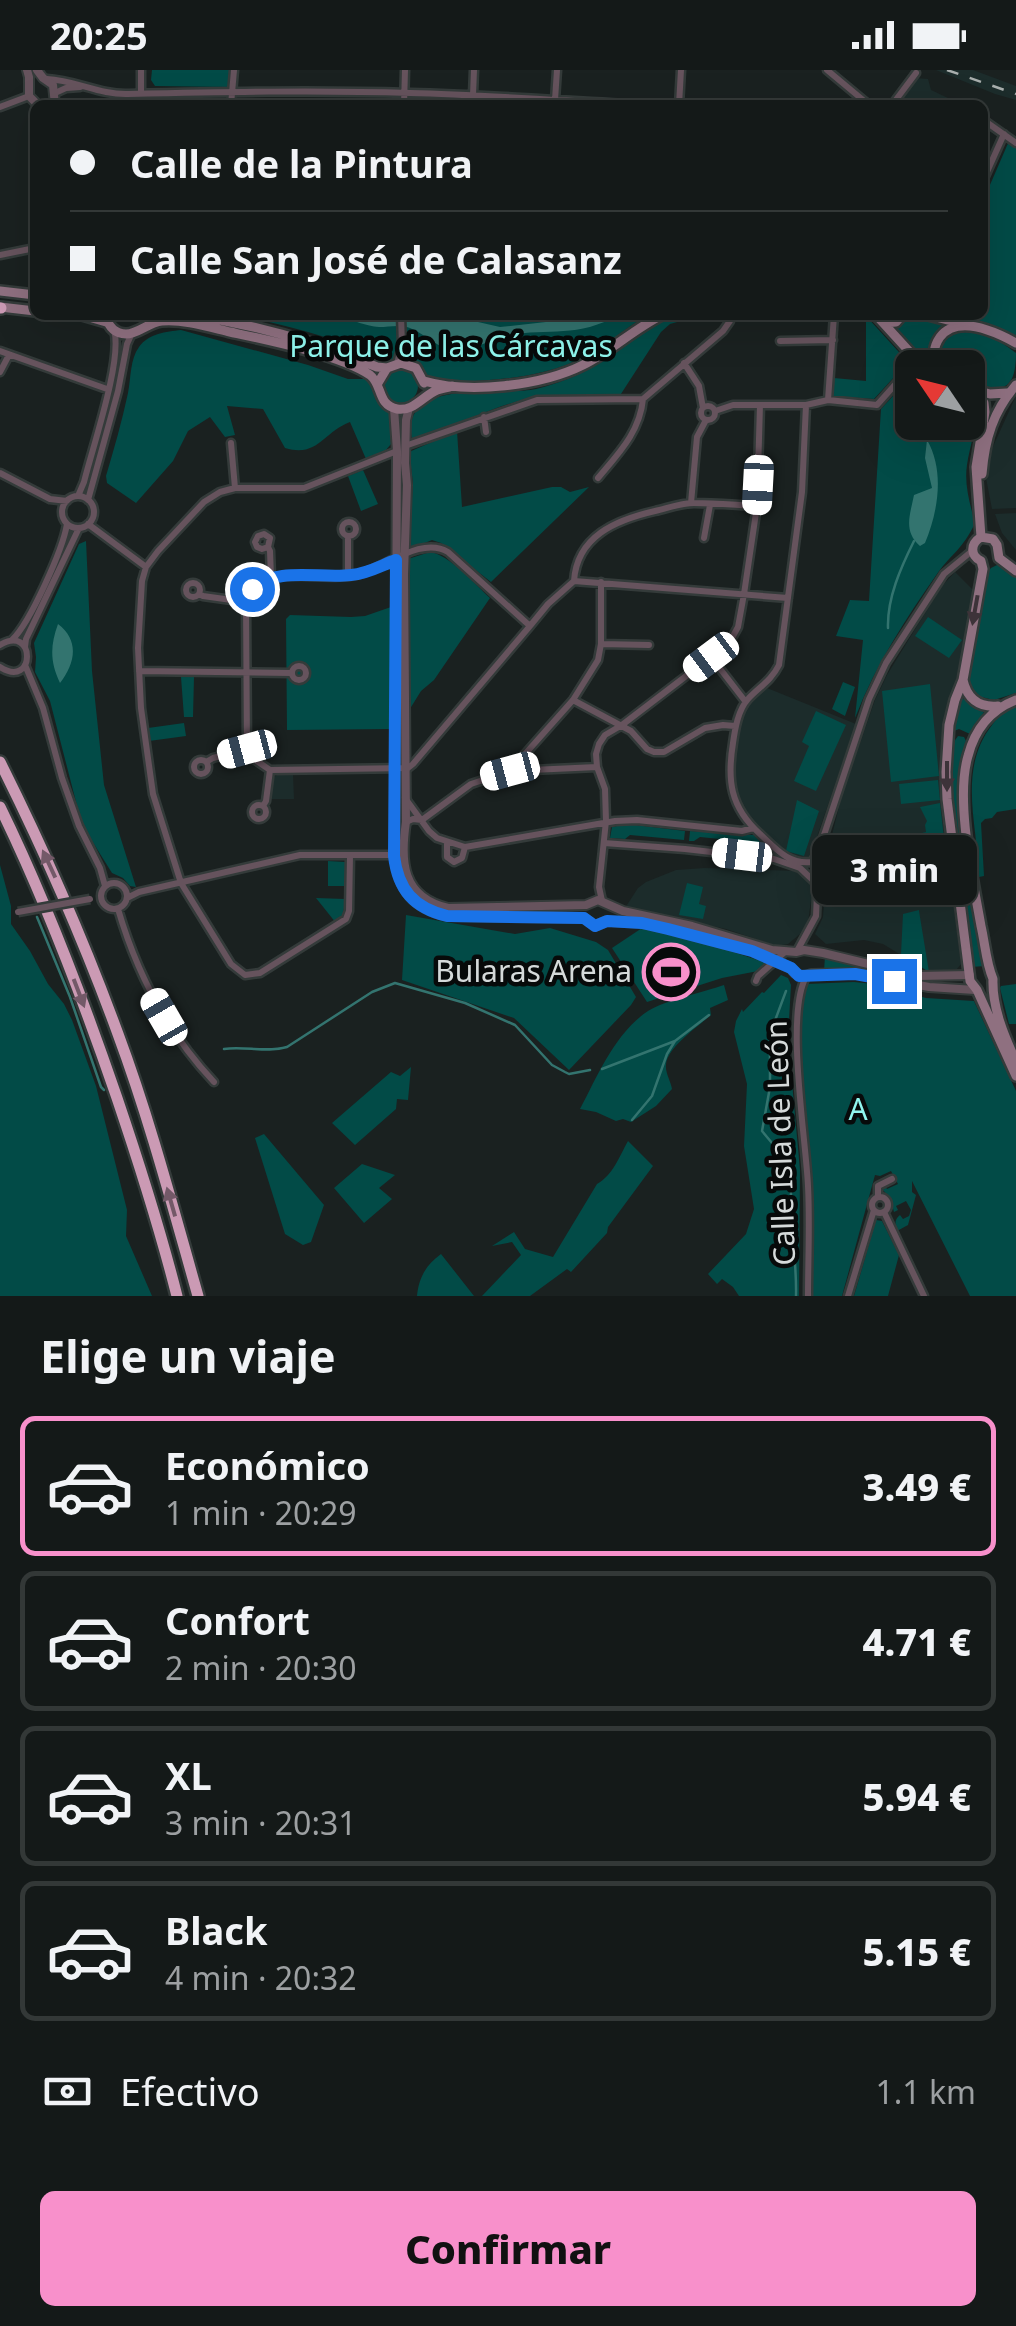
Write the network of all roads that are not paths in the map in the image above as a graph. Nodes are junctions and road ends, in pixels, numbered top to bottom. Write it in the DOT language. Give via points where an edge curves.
graph roads {
  1 [pos="27,70"];
  2 [pos="141,70"];
  3 [pos="234,70"];
  4 [pos="405,70"];
  5 [pos="474,70"];
  6 [pos="557,70"];
  7 [pos="681,70"];
  8 [pos="827,70"];
  9 [pos="916,73"];
  10 [pos="42,76"];
  11 [pos="30,85"];
  12 [pos="86,88"];
  13 [pos="232,91"];
  14 [pos="405,92"];
  15 [pos="141,93"];
  16 [pos="473,95"];
  17 [pos="29,96"];
  18 [pos="55,98"];
  19 [pos="34,100"];
  20 [pos="231,100"];
  21 [pos="404,100"];
  22 [pos="555,100"];
  23 [pos="679,100"];
  24 [pos="864,100"];
  25 [pos="896,100"];
  26 [pos="0,107"];
  27 [pos="988,123"];
  28 [pos="1004,134"];
  29 [pos="1016,143"];
  30 [pos="988,170"];
  31 [pos="30,249"];
  32 [pos="0,255"];
  33 [pos="0,291"];
  34 [pos="30,294"];
  35 [pos="0,308"];
  36 [pos="30,311"];
  37 [pos="144,320"];
  38 [pos="218,320"];
  39 [pos="401,320"];
  40 [pos="654,320"];
  41 [pos="730,320"];
  42 [pos="834,320"];
  43 [pos="881,320"];
  44 [pos="898,320"];
  45 [pos="954,320"];
  46 [pos="108,322"];
  47 [pos="884,323"];
  48 [pos="971,326"];
  49 [pos="137,330"];
  50 [pos="833,340"];
  51 [pos="780,341"];
  52 [pos="1015,342"];
  53 [pos="402,346"];
  54 [pos="909,350"];
  55 [pos="934,350"];
  56 [pos="0,351"];
  57 [pos="10,355"];
  58 [pos="684,363"];
  59 [pos="410,365"];
  60 [pos="392,366"];
  61 [pos="0,372"];
  62 [pos="424,380"];
  63 [pos="378,384"];
  64 [pos="895,385"];
  65 [pos="1016,385"];
  66 [pos="452,386"];
  67 [pos="108,389"];
  68 [pos="985,393"];
  69 [pos="1007,394"];
  70 [pos="420,399"];
  71 [pos="643,400"];
  72 [pos="828,400"];
  73 [pos="806,404"];
  74 [pos="760,405"];
  75 [pos="394,408"];
  76 [pos="409,408"];
  77 [pos="703,408"];
  78 [pos="714,411"];
  79 [pos="484,417"];
  80 [pos="706,420"];
  81 [pos="486,432"];
  82 [pos="979,440"];
  83 [pos="231,443"];
  84 [pos="401,449"];
  85 [pos="0,474"];
  86 [pos="598,478"];
  87 [pos="235,488"];
  88 [pos="78,496"];
  89 [pos="50,498"];
  90 [pos="88,500"];
  91 [pos="67,501"];
  92 [pos="691,503"];
  93 [pos="710,505"];
  94 [pos="757,506"];
  95 [pos="62,512"];
  96 [pos="67,524"];
  97 [pos="88,524"];
  98 [pos="79,528"];
  99 [pos="348,536"];
  100 [pos="983,537"];
  101 [pos="704,538"];
  102 [pos="268,547"];
  103 [pos="972,550"];
  104 [pos="997,553"];
  105 [pos="400,557"];
  106 [pos="981,561"];
  107 [pos="146,567"];
  108 [pos="1016,571"];
  109 [pos="348,576"];
  110 [pos="271,577"];
  111 [pos="574,581"];
  112 [pos="601,582"];
  113 [pos="200,594"];
  114 [pos="744,594"];
  115 [pos="788,598"];
  116 [pos="246,602"];
  117 [pos="530,626"];
  118 [pos="5,641"];
  119 [pos="601,644"];
  120 [pos="649,645"];
  121 [pos="25,647"];
  122 [pos="711,657"];
  123 [pos="25,665"];
  124 [pos="0,667"];
  125 [pos="16,672"];
  126 [pos="140,672"];
  127 [pos="292,672"];
  128 [pos="246,673"];
  129 [pos="963,680"];
  130 [pos="32,686"];
  131 [pos="572,700"];
  132 [pos="1016,700"];
  133 [pos="745,701"];
  134 [pos="1000,706"];
  135 [pos="622,725"];
  136 [pos="736,726"];
  137 [pos="247,749"];
  138 [pos="0,762"];
  139 [pos="206,762"];
  140 [pos="597,767"];
  141 [pos="400,769"];
  142 [pos="270,770"];
  143 [pos="510,771"];
  144 [pos="404,797"];
  145 [pos="263,806"];
  146 [pos="0,807"];
  147 [pos="422,820"];
  148 [pos="406,822"];
  149 [pos="606,822"];
  150 [pos="753,828"];
  151 [pos="448,842"];
  152 [pos="604,843"];
  153 [pos="465,847"];
  154 [pos="820,850"];
  155 [pos="399,855"];
  156 [pos="350,856"];
  157 [pos="812,862"];
  158 [pos="807,874"];
  159 [pos="181,883"];
  160 [pos="110,884"];
  161 [pos="819,886"];
  162 [pos="126,894"];
  163 [pos="101,897"];
  164 [pos="597,903"];
  165 [pos="118,908"];
  166 [pos="18,912"];
  167 [pos="584,918"];
  168 [pos="607,921"];
  169 [pos="793,951"];
  170 [pos="786,966"];
  171 [pos="813,966"];
  172 [pos="990,972"];
  173 [pos="970,975"];
  174 [pos="992,984"];
  175 [pos="800,989"];
  176 [pos="976,990"];
  177 [pos="1016,1061"];
  178 [pos="1016,1076"];
  179 [pos="214,1082"];
  180 [pos="892,1179"];
  181 [pos="878,1197"];
  182 [pos="874,1210"];
  183 [pos="884,1212"];
  184 [pos="177,1296"];
  185 [pos="198,1296"];
  186 [pos="808,1296"];
  187 [pos="848,1296"];
  188 [pos="924,1296"];
  1 -- 11 [label="street"];
  2 -- 15 [label="street"];
  3 -- 13 [label="street"];
  4 -- 14 [label="street"];
  5 -- 16 [label="street"];
  6 -- 22 [label="street"];
  7 -- 23 [label="street"];
  8 -- 24 [label="street"];
  9 -- 25 [label="street"];
  10 -- 11 [label="street"];
  10 -- 12 [label="street"];
  10 -- 18 [label="street"];
  11 -- 17 [label="street"];
  12 -- 15 [label="street"];
  12 -- 18 [label="street"];
  13 -- 14 [label="street"];
  13 -- 15 [label="street"];
  13 -- 20 [label="street"];
  14 -- 16 [label="street"];
  14 -- 21 [label="street"];
  16 -- 22 [label="street"];
  17 -- 19 [label="street"];
  17 -- 26 [label="street"];
  27 -- 28 [label="street"];
  28 -- 29 [label="street"];
  28 -- 30 [label="street"];
  31 -- 32 [label="street"];
  33 -- 34 [label="main road"];
  35 -- 36 [label="main road"];
  37 -- 49 [label="main road"];
  38 -- 60 [label="main road"];
  39 -- 53 [label="street"];
  40 -- 66 [label="main road" via="558,376"];
  41 -- 58 [label="street"];
  42 -- 50 [label="street"];
  43 -- 47 [label="main road"];
  44 -- 47 [label="main road"];
  45 -- 48 [label="main road"];
  46 -- 49 [label="main road" via="120,333"];
  46 -- 67 [label="street" via="117,342"];
  47 -- 54 [label="main road"];
  48 -- 52 [label="main road"];
  48 -- 55 [label="main road" via="955,326"];
  49 -- 63 [label="main road" via="164,321 264,339 339,361"];
  49 -- 90 [label="street" via="127,344"];
  50 -- 51 [label="street"];
  50 -- 72 [label="street"];
  53 -- 59 [label="street"];
  53 -- 60 [label="street"];
  56 -- 57 [label="street"];
  57 -- 61 [label="street"];
  57 -- 67 [label="street"];
  58 -- 71 [label="street"];
  58 -- 77 [label="street"];
  59 -- 60 [label="main road"];
  59 -- 62 [label="main road"];
  60 -- 63 [label="main road"];
  62 -- 66 [label="main road"];
  62 -- 70 [label="main road"];
  63 -- 75 [label="main road"];
  64 -- 72 [label="street" via="877,405"];
  65 -- 69 [label="main road"];
  66 -- 70 [label="main road"];
  67 -- 88 [label="street"];
  68 -- 69 [label="main road"];
  69 -- 100 [label="main road" via="988,434 982,469"];
  70 -- 76 [label="main road"];
  71 -- 79 [label="street" via="537,400"];
  71 -- 86 [label="street" via="630,440"];
  72 -- 73 [label="street"];
  73 -- 74 [label="street"];
  73 -- 115 [label="street"];
  74 -- 78 [label="street"];
  74 -- 94 [label="street"];
  75 -- 76 [label="main road"];
  75 -- 84 [label="street"];
  76 -- 84 [label="street"];
  77 -- 78 [label="street"];
  77 -- 80 [label="street"];
  78 -- 80 [label="street"];
  79 -- 81 [label="street"];
  79 -- 84 [label="street"];
  80 -- 92 [label="street"];
  82 -- 100 [label="main road"];
  83 -- 87 [label="street"];
  84 -- 87 [label="street" via="304,488"];
  84 -- 105 [label="street"];
  85 -- 89 [label="street"];
  87 -- 107 [label="street" via="204,502"];
  88 -- 90 [label="street"];
  88 -- 91 [label="street"];
  89 -- 91 [label="street"];
  89 -- 95 [label="street"];
  90 -- 97 [label="street" via="94,510"];
  91 -- 95 [label="street"];
  92 -- 93 [label="street"];
  92 -- 111 [label="street" via="628,517 603,530 580,554"];
  93 -- 94 [label="street"];
  93 -- 101 [label="street"];
  94 -- 114 [label="street"];
  95 -- 96 [label="street"];
  96 -- 98 [label="street"];
  96 -- 118 [label="street" via="22,628"];
  97 -- 98 [label="street"];
  97 -- 107 [label="street"];
  98 -- 121 [label="street"];
  99 -- 109 [label="street"];
  100 -- 103 [label="main road"];
  100 -- 104 [label="main road" via="996,542"];
  102 -- 110 [label="street"];
  103 -- 106 [label="main road"];
  103 -- 154 [label="street" via="944,574 879,676"];
  104 -- 106 [label="main road"];
  104 -- 108 [label="main road"];
  105 -- 109 [label="street"];
  105 -- 117 [label="street" via="438,546"];
  105 -- 141 [label="street"];
  106 -- 129 [label="main road, one-way"];
  107 -- 126 [label="street"];
  109 -- 110 [label="street"];
  110 -- 116 [label="street"];
  111 -- 112 [label="street"];
  111 -- 117 [label="street"];
  112 -- 114 [label="street"];
  112 -- 119 [label="street"];
  113 -- 116 [label="street"];
  114 -- 115 [label="street"];
  114 -- 122 [label="street" via="738,627"];
  115 -- 133 [label="street" via="778,665"];
  116 -- 128 [label="street"];
  117 -- 141 [label="street" via="413,764"];
  118 -- 121 [label="street"];
  119 -- 120 [label="street"];
  119 -- 131 [label="street"];
  121 -- 123 [label="street"];
  122 -- 133 [label="street"];
  122 -- 135 [label="street"];
  123 -- 125 [label="street"];
  123 -- 130 [label="street"];
  124 -- 125 [label="street"];
  125 -- 130 [label="street"];
  126 -- 128 [label="street"];
  126 -- 159 [label="street" via="153,794"];
  127 -- 128 [label="street"];
  128 -- 137 [label="street"];
  129 -- 134 [label="main road" via="975,702"];
  129 -- 173 [label="main road, one-way" via="950,724 946,785"];
  130 -- 160 [label="street" via="79,826"];
  131 -- 135 [label="street"];
  131 -- 143 [label="street"];
  132 -- 134 [label="main road"];
  133 -- 136 [label="street"];
  134 -- 172 [label="main road" via="979,729 965,773 974,888"];
  135 -- 136 [label="street" via="654,752 705,728"];
  135 -- 140 [label="street" via="598,744"];
  136 -- 150 [label="street" via="729,778"];
  137 -- 139 [label="street"];
  137 -- 142 [label="street"];
  185 -- 138 [label="highway, one-way" via="119,1035"];
  140 -- 143 [label="street"];
  140 -- 149 [label="street"];
  141 -- 142 [label="street"];
  141 -- 144 [label="street"];
  141 -- 155 [label="street"];
  142 -- 145 [label="street"];
  143 -- 147 [label="street" via="471,784"];
  144 -- 147 [label="street"];
  144 -- 148 [label="street"];
  146 -- 184 [label="highway, one-way" via="99,1045"];
  147 -- 148 [label="street"];
  147 -- 151 [label="street"];
  148 -- 155 [label="street"];
  149 -- 150 [label="street"];
  149 -- 152 [label="street"];
  149 -- 153 [label="street"];
  150 -- 157 [label="street" via="790,859"];
  151 -- 153 [label="street"];
  151 -- 153 [label="street" via="447,857 454,862"];
  152 -- 158 [label="street" via="742,855 789,863"];
  152 -- 164 [label="street"];
  154 -- 157 [label="street"];
  154 -- 161 [label="street"];
  155 -- 156 [label="street"];
  155 -- 164 [label="street" via="417,893 448,908"];
  155 -- 167 [label="street" via="402,886 431,912"];
  156 -- 159 [label="street" via="300,856"];
  156 -- 159 [label="street" via="346,919 252,975 231,964"];
  157 -- 158 [label="street"];
  158 -- 161 [label="street"];
  159 -- 162 [label="street"];
  160 -- 162 [label="street"];
  160 -- 163 [label="street"];
  161 -- 169 [label="street" via="816,916"];
  162 -- 165 [label="street"];
  163 -- 165 [label="street" via="106,907"];
  163 -- 166 [label="street, bridge"];
  164 -- 167 [label="street" via="583,911"];
  164 -- 168 [label="street" via="610,914"];
  164 -- 169 [label="street"];
  165 -- 179 [label="street" via="150,993"];
  167 -- 168 [label="street" via="595,926"];
  168 -- 170 [label="street" via="668,929"];
  169 -- 170 [label="street"];
  169 -- 170 [label="street"];
  169 -- 171 [label="street" via="804,950"];
  170 -- 171 [label="street"];
  170 -- 175 [label="street, Calle Isla de León"];
  171 -- 173 [label="street" via="823,953 918,976"];
  171 -- 175 [label="street, Calle Isla de León"];
  171 -- 176 [label="street"];
  172 -- 173 [label="main road" via="980,968"];
  172 -- 174 [label="main road"];
  173 -- 176 [label="main road"];
  174 -- 176 [label="main road"];
  174 -- 177 [label="main road"];
  175 -- 186 [label="street, Calle Isla de León"];
  176 -- 178 [label="main road"];
  180 -- 181 [label="street" via="878,1186"];
  181 -- 182 [label="street"];
  181 -- 183 [label="street" via="888,1203"];
  182 -- 183 [label="street"];
  182 -- 187 [label="street"];
  183 -- 188 [label="street"];
}
